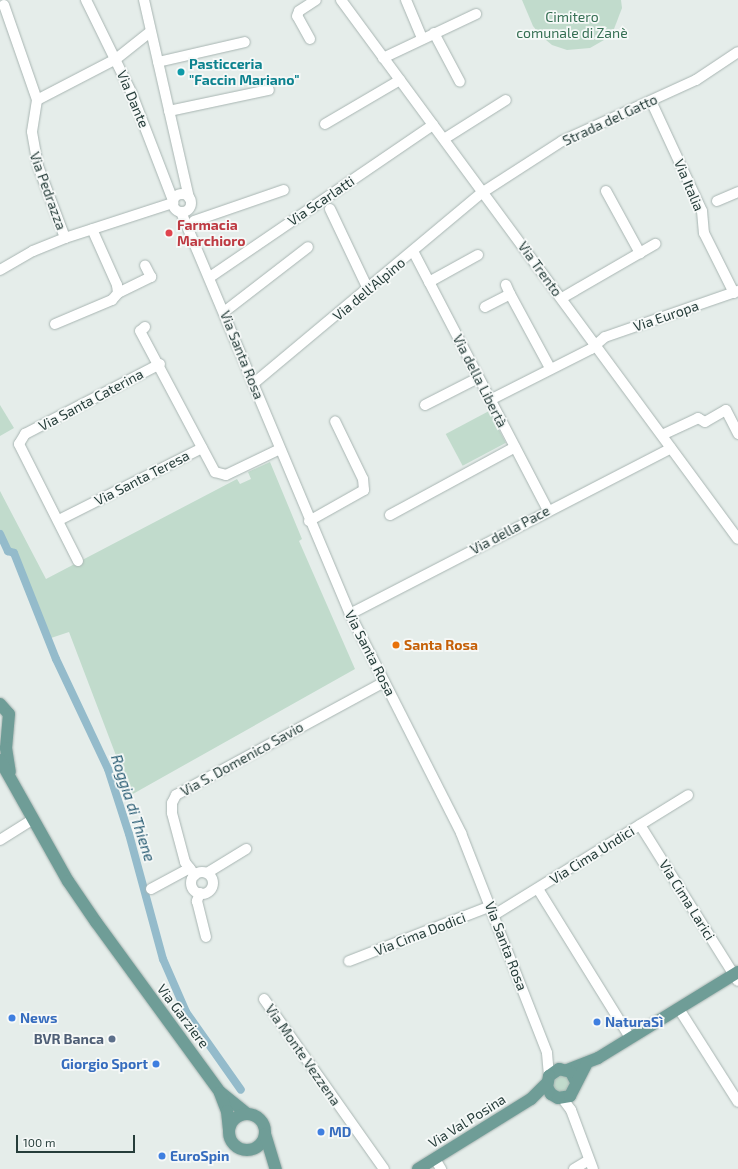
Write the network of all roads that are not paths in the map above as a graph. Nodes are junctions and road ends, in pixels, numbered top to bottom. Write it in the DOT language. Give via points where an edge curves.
graph roads {
  1 [pos="86,0"];
  2 [pos="144,0"];
  3 [pos="316,0"];
  4 [pos="341,0"];
  5 [pos="406,0"];
  6 [pos="5,4"];
  7 [pos="476,14"];
  8 [pos="150,32"];
  9 [pos="434,33"];
  10 [pos="422,38"];
  11 [pos="310,39"];
  12 [pos="245,42"];
  13 [pos="738,52"];
  14 [pos="116,58"];
  15 [pos="383,58"];
  16 [pos="158,62"];
  17 [pos="400,80"];
  18 [pos="460,82"];
  19 [pos="269,90"];
  20 [pos="37,100"];
  21 [pos="506,100"];
  22 [pos="651,101"];
  23 [pos="169,111"];
  24 [pos="325,124"];
  25 [pos="433,125"];
  26 [pos="444,139"];
  27 [pos="184,178"];
  28 [pos="284,190"];
  29 [pos="606,191"];
  30 [pos="483,192"];
  31 [pos="738,192"];
  32 [pos="190,201"];
  33 [pos="717,201"];
  34 [pos="176,204"];
  35 [pos="330,209"];
  36 [pos="194,220"];
  37 [pos="92,229"];
  38 [pos="65,238"];
  39 [pos="655,244"];
  40 [pos="308,247"];
  41 [pos="198,249"];
  42 [pos="413,252"];
  43 [pos="640,253"];
  44 [pos="478,255"];
  45 [pos="145,265"];
  46 [pos="0,270"];
  47 [pos="210,277"];
  48 [pos="429,282"];
  49 [pos="368,289"];
  50 [pos="736,292"];
  51 [pos="118,293"];
  52 [pos="562,298"];
  53 [pos="485,307"];
  54 [pos="224,312"];
  55 [pos="55,324"];
  56 [pos="145,327"];
  57 [pos="595,344"];
  58 [pos="160,364"];
  59 [pos="550,368"];
  60 [pos="478,378"];
  61 [pos="253,384"];
  62 [pos="490,400"];
  63 [pos="425,405"];
  64 [pos="335,421"];
  65 [pos="738,434"];
  66 [pos="662,435"];
  67 [pos="202,448"];
  68 [pos="514,448"];
  69 [pos="671,448"];
  70 [pos="280,449"];
  71 [pos="548,510"];
  72 [pos="390,514"];
  73 [pos="59,520"];
  74 [pos="308,521"];
  75 [pos="738,539"];
  76 [pos="78,561"];
  77 [pos="350,614"];
  78 [pos="384,682"];
  79 [pos="0,704"];
  80 [pos="4,729"];
  81 [pos="0,760"];
  82 [pos="13,786"];
  83 [pos="688,795"];
  84 [pos="32,820"];
  85 [pos="640,825"];
  86 [pos="0,840"];
  87 [pos="246,849"];
  88 [pos="192,872"];
  89 [pos="207,873"];
  90 [pos="151,889"];
  91 [pos="538,889"];
  92 [pos="200,894"];
  93 [pos="492,911"];
  94 [pos="206,937"];
  95 [pos="349,961"];
  96 [pos="737,976"];
  97 [pos="264,999"];
  98 [pos="679,1009"];
  99 [pos="631,1039"];
  100 [pos="548,1053"];
  101 [pos="586,1064"];
  102 [pos="565,1069"];
  103 [pos="575,1087"];
  104 [pos="552,1088"];
  105 [pos="220,1092"];
  106 [pos="738,1102"];
  107 [pos="571,1110"];
  108 [pos="246,1114"];
  109 [pos="229,1130"];
  110 [pos="265,1134"];
  111 [pos="250,1149"];
  112 [pos="438,1164"];
  113 [pos="591,1164"];
  114 [pos="275,1169"];
  115 [pos="384,1169"];
  116 [pos="418,1169"];
  117 [pos="574,1169"];
  1 -- 14 [label="street, Via Dante"];
  2 -- 8 [label="street, Via Santa Rosa"];
  3 -- 11 [label="street" via="297,16"];
  4 -- 15 [label="street, Via Trento"];
  5 -- 10 [label="street"];
  6 -- 20 [label="street, Via Pedrazza"];
  7 -- 9 [label="street"];
  8 -- 14 [label="street"];
  8 -- 16 [label="street, Via Santa Rosa"];
  9 -- 10 [label="street"];
  9 -- 18 [label="street"];
  10 -- 15 [label="street"];
  12 -- 16 [label="street"];
  13 -- 22 [label="street, Strada del Gatto" via="696,80"];
  14 -- 20 [label="street"];
  14 -- 34 [label="street, Via Dante"];
  15 -- 17 [label="street, Via Trento"];
  16 -- 23 [label="street, Via Santa Rosa"];
  17 -- 24 [label="street"];
  17 -- 25 [label="street, Via Trento"];
  19 -- 23 [label="street"];
  20 -- 38 [label="street, Via Pedrazza" via="32,145"];
  21 -- 26 [label="street"];
  22 -- 30 [label="street, Strada del Gatto" via="562,141"];
  22 -- 50 [label="street, Via Italia" via="702,211 704,233"];
  23 -- 27 [label="street, Via Santa Rosa"];
  25 -- 26 [label="street, Via Trento"];
  25 -- 47 [label="street, Via Scarlatti"];
  26 -- 30 [label="street, Via Trento"];
  27 -- 32 [label="street, Via Santa Rosa"];
  27 -- 34 [label="street"];
  28 -- 36 [label="street"];
  29 -- 43 [label="street"];
  30 -- 42 [label="street, Via dell'Alpino"];
  30 -- 52 [label="street, Via Trento"];
  31 -- 33 [label="street"];
  32 -- 34 [label="street" via="186,210"];
  32 -- 34 [label="street" via="182,194"];
  32 -- 36 [label="street, Via Santa Rosa"];
  34 -- 37 [label="street"];
  34 -- 41 [label="street, Via Santa Rosa"];
  35 -- 49 [label="street"];
  36 -- 41 [label="street, Via Santa Rosa"];
  37 -- 38 [label="street"];
  37 -- 51 [label="street"];
  38 -- 46 [label="street"];
  39 -- 43 [label="street"];
  40 -- 54 [label="street"];
  41 -- 47 [label="street, Via Santa Rosa"];
  42 -- 48 [label="street, Via della Libertà"];
  42 -- 49 [label="street, Via dell'Alpino"];
  43 -- 52 [label="street"];
  44 -- 48 [label="street"];
  45 -- 51 [label="street" via="151,277"];
  47 -- 54 [label="street, Via Santa Rosa"];
  48 -- 60 [label="street, Via della Libertà"];
  49 -- 61 [label="street, Via dell'Alpino"];
  50 -- 57 [label="street, Via Europa" via="605,337"];
  51 -- 55 [label="street" via="112,300"];
  52 -- 57 [label="street, Via Trento"];
  53 -- 59 [label="street" via="508,289"];
  54 -- 61 [label="street, Via Santa Rosa"];
  56 -- 58 [label="street" via="140,331"];
  57 -- 59 [label="street, Via Europa" via="584,353"];
  57 -- 66 [label="street, Via Trento"];
  58 -- 67 [label="street"];
  58 -- 73 [label="street, Via Santa Caterina" via="23,437 19,444"];
  59 -- 62 [label="street, Via Europa"];
  60 -- 62 [label="street, Via della Libertà"];
  60 -- 63 [label="street"];
  61 -- 70 [label="street, Via Santa Rosa"];
  62 -- 68 [label="street, Via della Libertà"];
  64 -- 74 [label="street" via="363,479 364,490"];
  65 -- 66 [label="street" via="726,410 705,422 698,418"];
  66 -- 69 [label="street, Via Trento"];
  67 -- 70 [label="street, Via Santa Teresa" via="216,472 226,475"];
  67 -- 73 [label="street, Via Santa Teresa"];
  68 -- 71 [label="street, Via della Libertà"];
  68 -- 72 [label="street"];
  69 -- 71 [label="street, Via della Pace"];
  69 -- 75 [label="street, Via Trento"];
  70 -- 74 [label="street, Via Santa Rosa"];
  71 -- 77 [label="street, Via della Pace"];
  73 -- 76 [label="street"];
  74 -- 77 [label="street, Via Santa Rosa"];
  77 -- 78 [label="street, Via Santa Rosa"];
  78 -- 88 [label="street, Via S. Domenico Savio" via="176,795 172,803 172,813 185,862"];
  78 -- 93 [label="street, Via Santa Rosa" via="461,833"];
  79 -- 80 [label="main road" via="9,714"];
  80 -- 82 [label="main road"];
  81 -- 82 [label="main road, Via Garziere"];
  82 -- 84 [label="main road, Via Garziere"];
  83 -- 85 [label="street, Via Cima Undici"];
  84 -- 86 [label="street"];
  84 -- 105 [label="main road, Via Garziere" via="68,881"];
  85 -- 91 [label="street, Via Cima Undici"];
  85 -- 96 [label="street, Via Cima Larici"];
  87 -- 89 [label="street"];
  88 -- 89 [label="street"];
  88 -- 90 [label="street"];
  88 -- 92 [label="street" via="192,887"];
  89 -- 92 [label="street" via="212,878 210,891"];
  91 -- 93 [label="street, Via Cima Undici"];
  91 -- 99 [label="street"];
  92 -- 94 [label="street" via="197,901"];
  93 -- 95 [label="street, Via Cima Dodici"];
  93 -- 100 [label="street, Via Santa Rosa"];
  96 -- 98 [label="main road, Via Val Posina"];
  97 -- 115 [label="street, Via Monte Vezzena"];
  98 -- 99 [label="main road, Via Val Posina"];
  98 -- 106 [label="street"];
  99 -- 101 [label="main road, Via Val Posina"];
  100 -- 102 [label="street, Via Santa Rosa"];
  100 -- 104 [label="street, Via Santa Rosa"];
  101 -- 102 [label="main road, Via Val Posina"];
  101 -- 103 [label="main road"];
  102 -- 103 [label="main road"];
  102 -- 104 [label="main road, Via Val Posina" via="555,1070"];
  103 -- 104 [label="main road, Via Val Posina"];
  103 -- 107 [label="street"];
  104 -- 107 [label="street"];
  104 -- 112 [label="main road, Via Val Posina" via="531,1099"];
  105 -- 108 [label="main road, Via Garziere"];
  105 -- 109 [label="main road, Via Garziere" via="227,1111"];
  107 -- 113 [label="street"];
  108 -- 109 [label="main road" via="233,1120"];
  108 -- 110 [label="main road, Via Garziere" via="261,1120"];
  109 -- 111 [label="main road, Via Garziere" via="233,1142 238,1147"];
  110 -- 111 [label="main road" via="260,1144"];
  110 -- 114 [label="main road, Via Garziere"];
  111 -- 114 [label="main road, Via Garziere"];
  112 -- 116 [label="main road, Via Val Posina"];
  113 -- 117 [label="street"];
}
